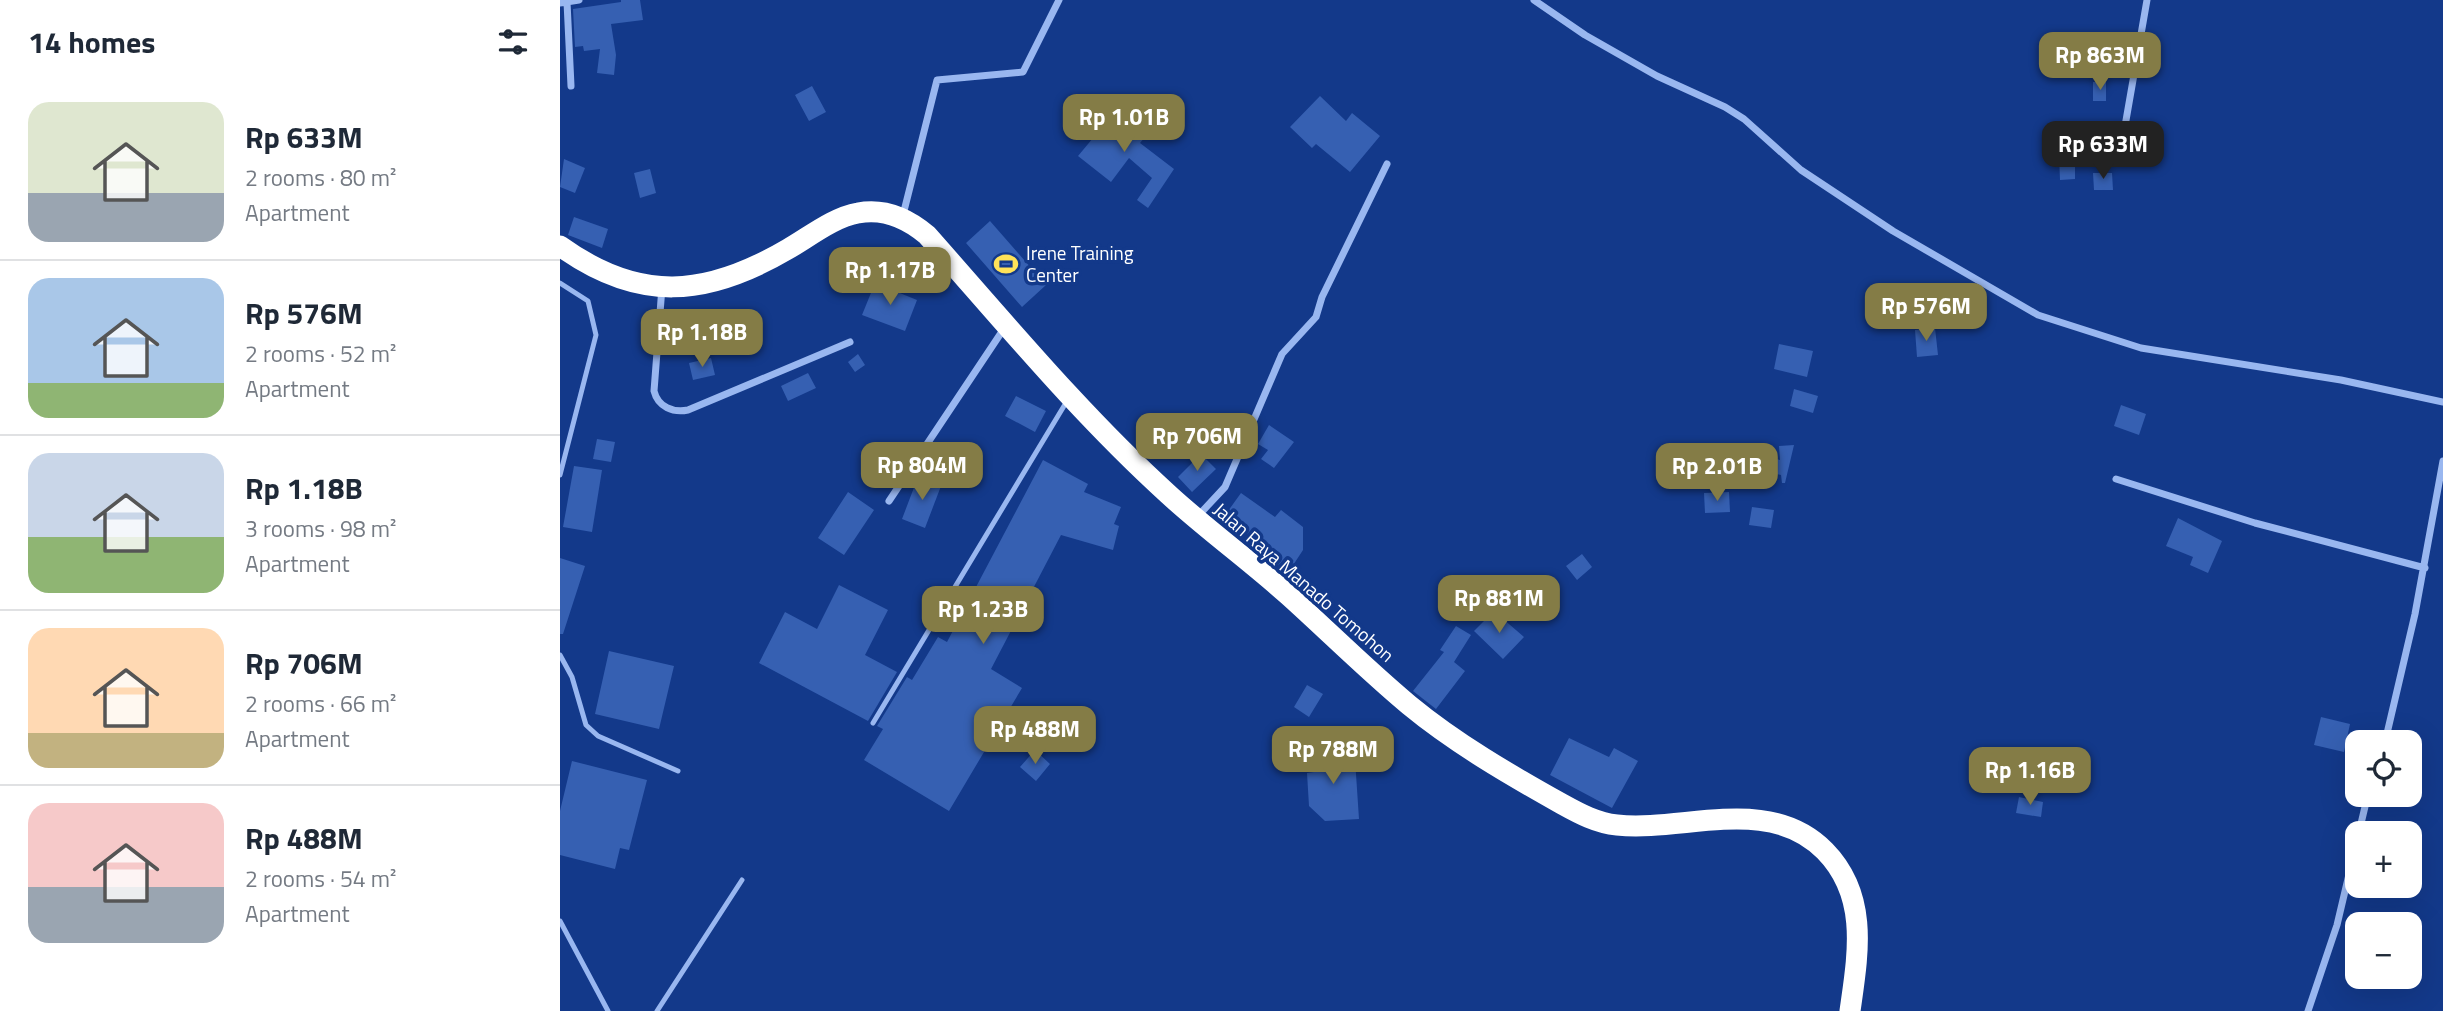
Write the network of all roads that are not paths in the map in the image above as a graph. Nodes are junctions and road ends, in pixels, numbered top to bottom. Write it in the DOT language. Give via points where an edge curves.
graph roads {
  1 [pos="579,0"];
  2 [pos="1059,0"];
  3 [pos="1534,0"];
  4 [pos="2147,0"];
  5 [pos="563,2"];
  6 [pos="571,86"];
  7 [pos="2121,149"];
  8 [pos="1387,164"];
  9 [pos="902,219"];
  10 [pos="560,246"];
  11 [pos="560,283"];
  12 [pos="662,286"];
  13 [pos="1006,325"];
  14 [pos="849,342"];
  15 [pos="1071,396"];
  16 [pos="2443,402"];
  17 [pos="2443,461"];
  18 [pos="560,475"];
  19 [pos="2116,479"];
  20 [pos="888,501"];
  21 [pos="1196,518"];
  22 [pos="2425,568"];
  23 [pos="560,655"];
  24 [pos="873,723"];
  25 [pos="2388,730"];
  26 [pos="678,771"];
  27 [pos="2365,807"];
  28 [pos="742,880"];
  29 [pos="560,921"];
  30 [pos="608,1011"];
  31 [pos="657,1011"];
  32 [pos="1850,1011"];
  33 [pos="2308,1011"];
  1 -- 5 [label="street"];
  2 -- 9 [label="street" via="1023,72 937,80"];
  3 -- 16 [label="street" via="1657,76 1725,107 1801,170 1893,231 2038,315 2141,348 2341,380"];
  4 -- 7 [label="street"];
  5 -- 6 [label="street"];
  8 -- 21 [label="street" via="1316,317 1282,354 1225,487"];
  9 -- 12 [label="highway, Jalan Raya Manado Tomohon" via="878,212 853,214 735,277 691,287"];
  9 -- 13 [label="highway, Jalan Raya Manado Tomohon" via="927,235"];
  10 -- 12 [label="highway, Jalan Raya Manado Tomohon" via="608,276"];
  11 -- 18 [label="lane" via="589,301 596,335"];
  12 -- 14 [label="street" via="654,391 660,404 673,410 688,410"];
  13 -- 15 [label="highway, Jalan Raya Manado Tomohon"];
  13 -- 20 [label="street"];
  15 -- 21 [label="highway, Jalan Raya Manado Tomohon"];
  15 -- 24 [label="lane"];
  17 -- 22 [label="street"];
  19 -- 22 [label="street" via="2255,523"];
  21 -- 32 [label="highway, Jalan Raya Manado Tomohon" via="1411,707 1486,759 1582,815 1638,826 1767,821 1825,850 1845,878 1856,905 1858,956"];
  22 -- 25 [label="street"];
  23 -- 26 [label="lane" via="572,677 586,725 598,736"];
  27 -- 33 [label="street" via="2337,925"];
  28 -- 31 [label="lane"];
  29 -- 30 [label="lane"];
}
